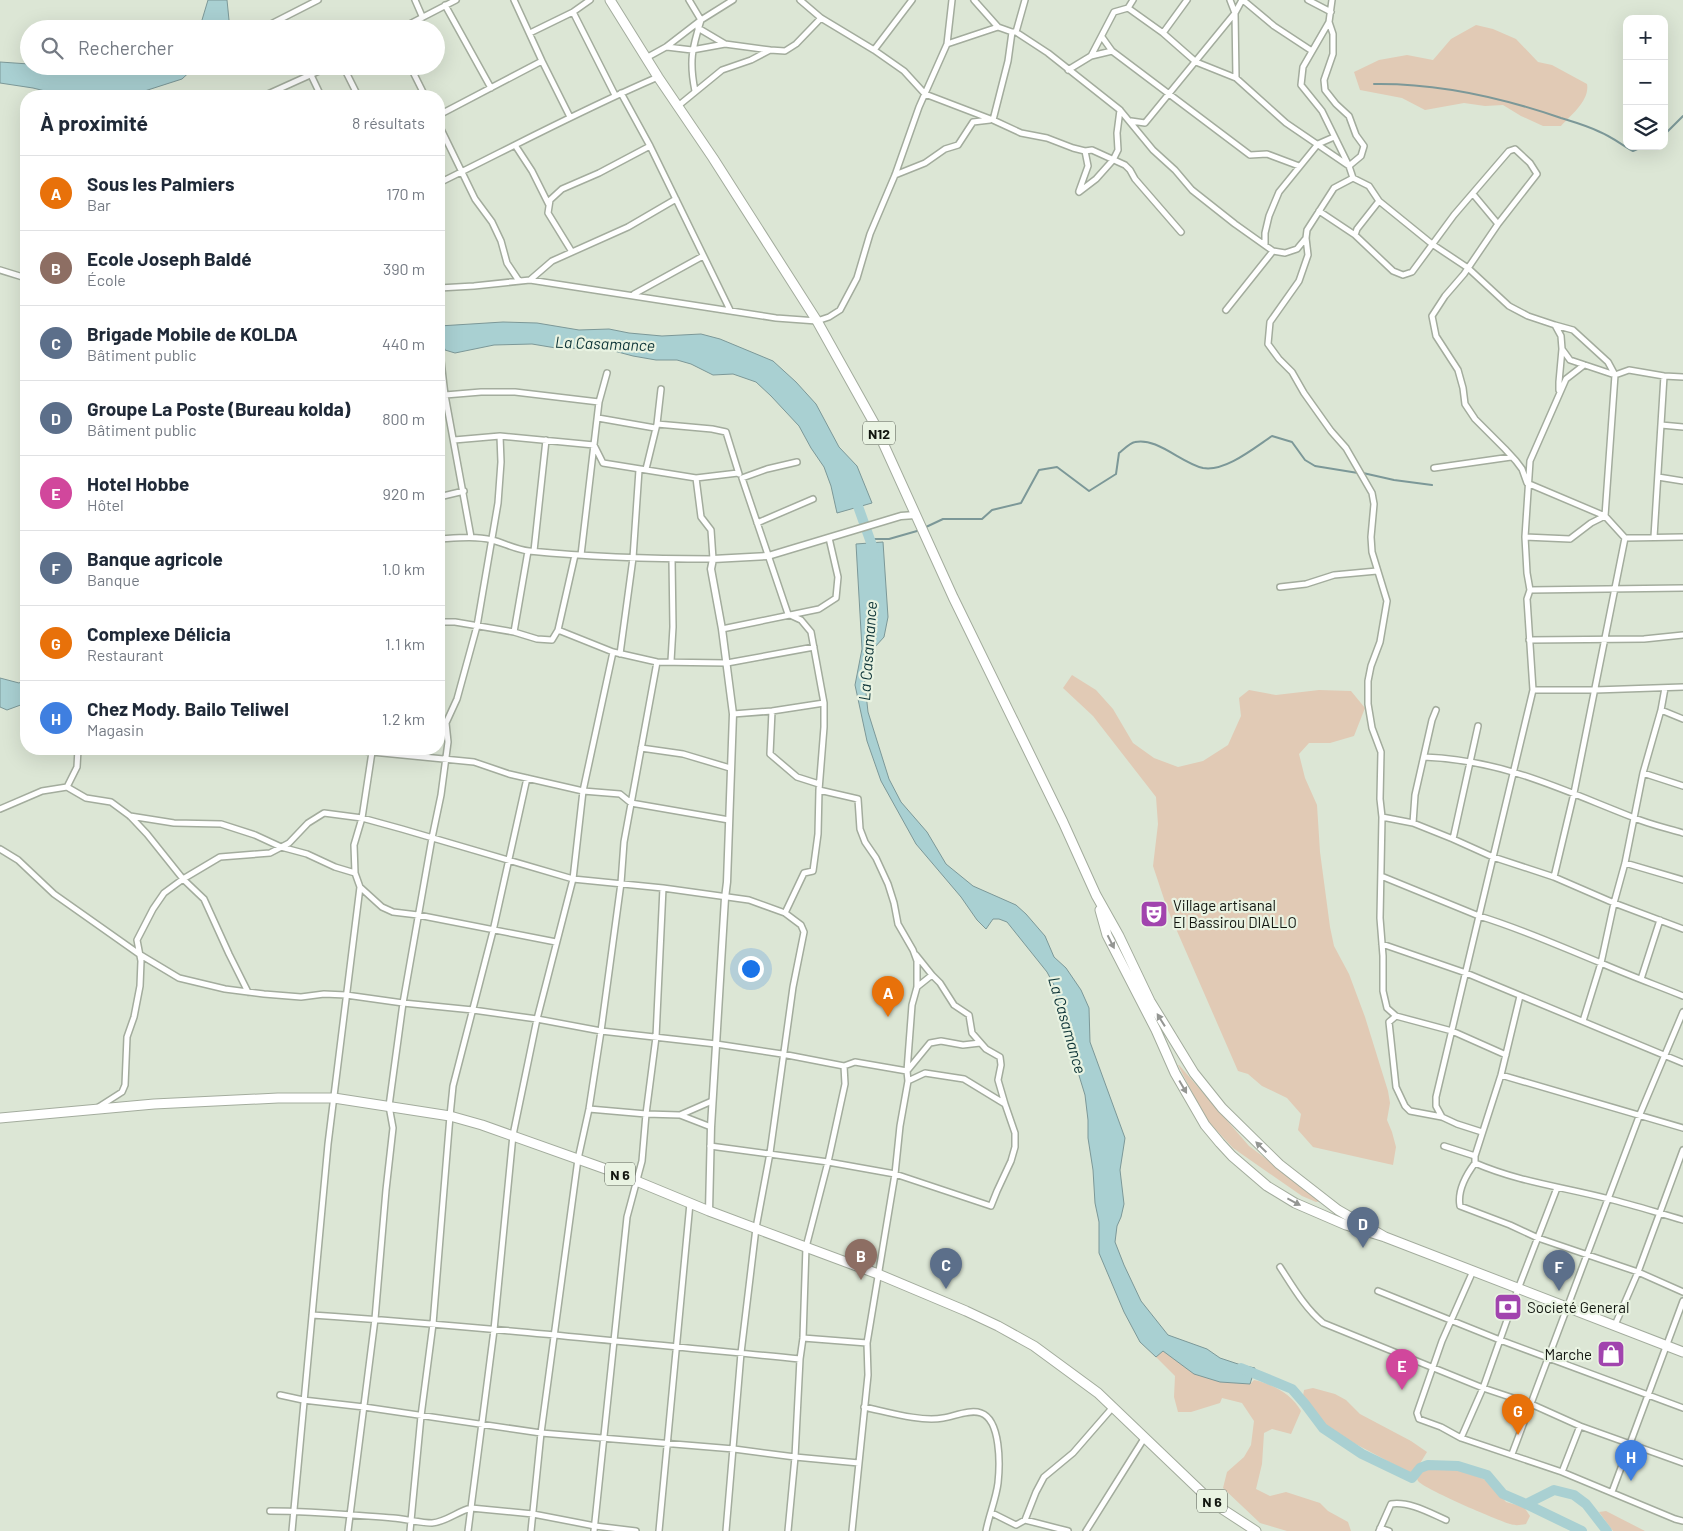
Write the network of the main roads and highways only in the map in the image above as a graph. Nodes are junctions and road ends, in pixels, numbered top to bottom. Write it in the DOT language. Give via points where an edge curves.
graph roads {
  1 [pos="610,0"];
  2 [pos="1096,895"];
  3 [pos="0,1118"];
  4 [pos="1386,1237"];
  5 [pos="1683,1352"];
  6 [pos="1256,1531"];
  1 -- 2 [label="main road, N12" via="817,321 874,423 953,597"];
  4 -- 2 [label="main road, one-way" via="1338,1210 1301,1182 1222,1108 1194,1073 1150,1002"];
  2 -- 4 [label="main road, one-way" via="1107,935 1175,1073 1205,1125 1220,1143 1267,1186 1294,1203 1346,1225"];
  3 -- 6 [label="main road, N 6" via="154,1104 334,1098 450,1116 513,1135 878,1274 998,1326 1034,1346 1098,1393 1213,1503"];
  4 -- 5 [label="main road"];
}
